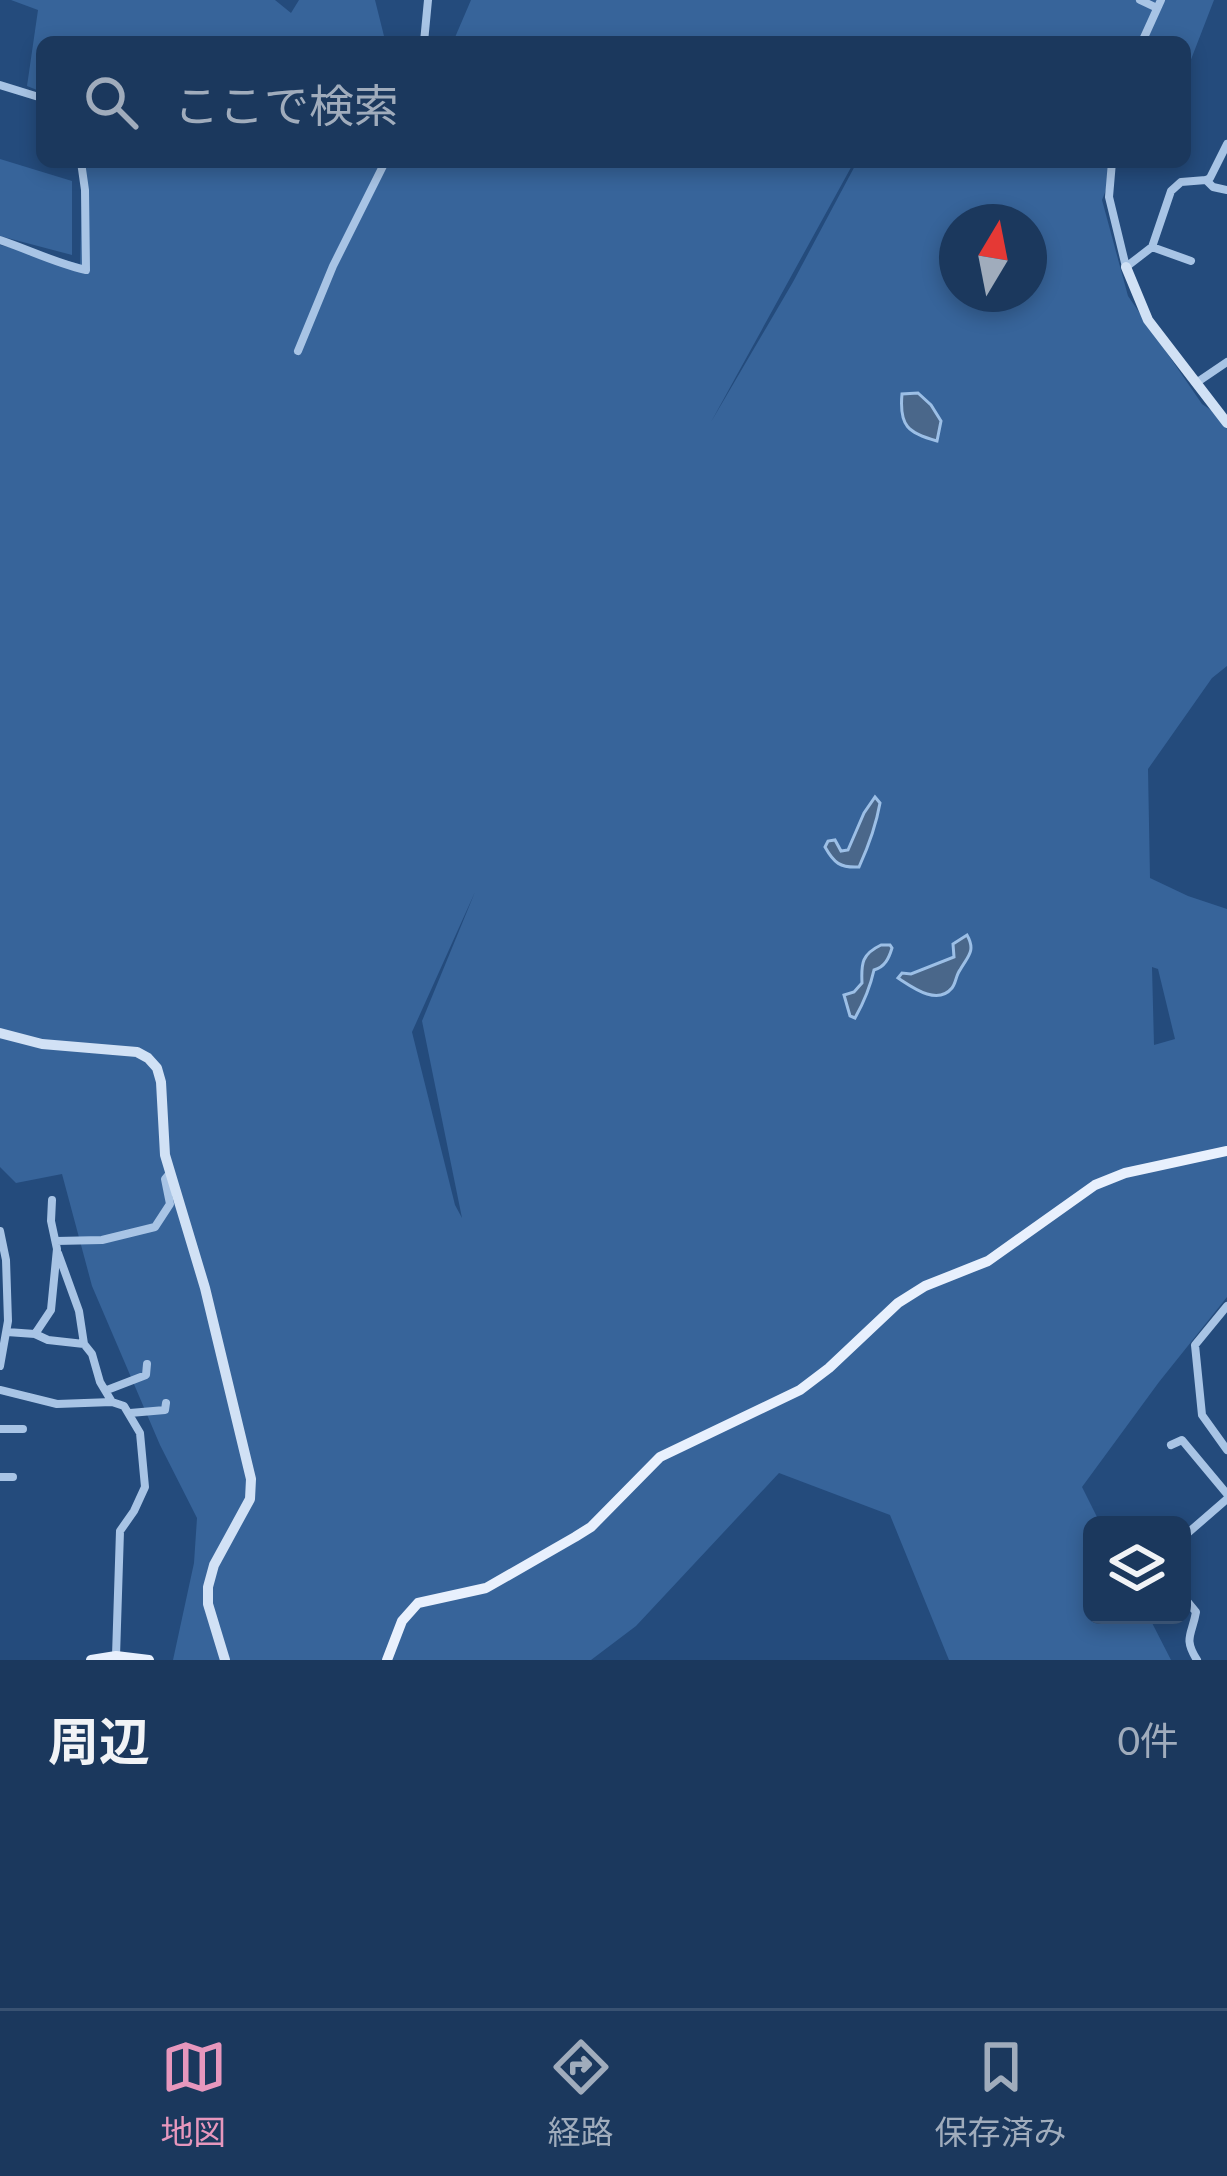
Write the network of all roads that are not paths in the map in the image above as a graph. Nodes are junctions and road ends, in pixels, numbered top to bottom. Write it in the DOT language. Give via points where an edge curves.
graph roads {
  1 [pos="428,0"];
  2 [pos="1140,0"];
  3 [pos="1159,4"];
  4 [pos="425,36"];
  5 [pos="1145,36"];
  6 [pos="0,85"];
  7 [pos="36,96"];
  8 [pos="1227,144"];
  9 [pos="82,168"];
  10 [pos="382,168"];
  11 [pos="1111,168"];
  12 [pos="1206,180"];
  13 [pos="1227,190"];
  14 [pos="0,240"];
  15 [pos="1152,247"];
  16 [pos="1191,261"];
  17 [pos="1126,267"];
  18 [pos="298,351"];
  19 [pos="1227,362"];
  20 [pos="1196,383"];
  21 [pos="1227,423"];
  22 [pos="0,1033"];
  23 [pos="1227,1151"];
  24 [pos="170,1173"];
  25 [pos="52,1200"];
  26 [pos="0,1231"];
  27 [pos="56,1245"];
  28 [pos="1227,1306"];
  29 [pos="7,1332"];
  30 [pos="35,1334"];
  31 [pos="84,1343"];
  32 [pos="147,1364"];
  33 [pos="0,1366"];
  34 [pos="0,1390"];
  35 [pos="106,1390"];
  36 [pos="112,1402"];
  37 [pos="166,1402"];
  38 [pos="130,1413"];
  39 [pos="0,1429"];
  40 [pos="23,1430"];
  41 [pos="1227,1430"];
  42 [pos="1219,1439"];
  43 [pos="1171,1445"];
  44 [pos="1227,1450"];
  45 [pos="0,1478"];
  46 [pos="13,1478"];
  47 [pos="1227,1496"];
  48 [pos="1191,1530"];
  49 [pos="1191,1606"];
  50 [pos="116,1656"];
  51 [pos="92,1660"];
  52 [pos="149,1660"];
  53 [pos="225,1660"];
  54 [pos="387,1660"];
  55 [pos="1197,1660"];
  1 -- 4 [label="street"];
  2 -- 3 [label="street"];
  3 -- 5 [label="street"];
  6 -- 7 [label="street"];
  8 -- 12 [label="street"];
  9 -- 14 [label="street" via="86,270"];
  10 -- 18 [label="street"];
  11 -- 17 [label="street" via="1109,197"];
  12 -- 13 [label="street"];
  12 -- 15 [label="street" via="1172,191"];
  15 -- 16 [label="street"];
  15 -- 17 [label="street"];
  17 -- 20 [label="street" via="1148,320"];
  19 -- 20 [label="street"];
  20 -- 21 [label="street"];
  22 -- 24 [label="street" via="148,1058 161,1082"];
  23 -- 54 [label="main road" via="1095,1184 988,1261 926,1286 800,1390 660,1457 575,1537 486,1588 418,1603"];
  24 -- 27 [label="street" via="170,1204 155,1227"];
  24 -- 53 [label="street" via="251,1479 250,1499 208,1587"];
  25 -- 27 [label="street"];
  26 -- 29 [label="street"];
  27 -- 30 [label="street" via="52,1310"];
  27 -- 31 [label="street"];
  28 -- 42 [label="street" via="1195,1345 1202,1415"];
  29 -- 30 [label="street"];
  29 -- 33 [label="street"];
  30 -- 31 [label="street"];
  31 -- 35 [label="street"];
  32 -- 35 [label="street" via="146,1375"];
  34 -- 36 [label="street" via="57,1404"];
  35 -- 36 [label="street"];
  36 -- 38 [label="street"];
  37 -- 38 [label="street" via="165,1410"];
  38 -- 50 [label="street" via="145,1486 120,1531"];
  39 -- 40 [label="street"];
  41 -- 42 [label="street"];
  42 -- 44 [label="street"];
  43 -- 47 [label="street" via="1182,1441"];
  45 -- 46 [label="street"];
  47 -- 48 [label="street"];
  49 -- 55 [label="street" via="1188,1646"];
  50 -- 51 [label="main road"];
  50 -- 52 [label="main road"];
}
